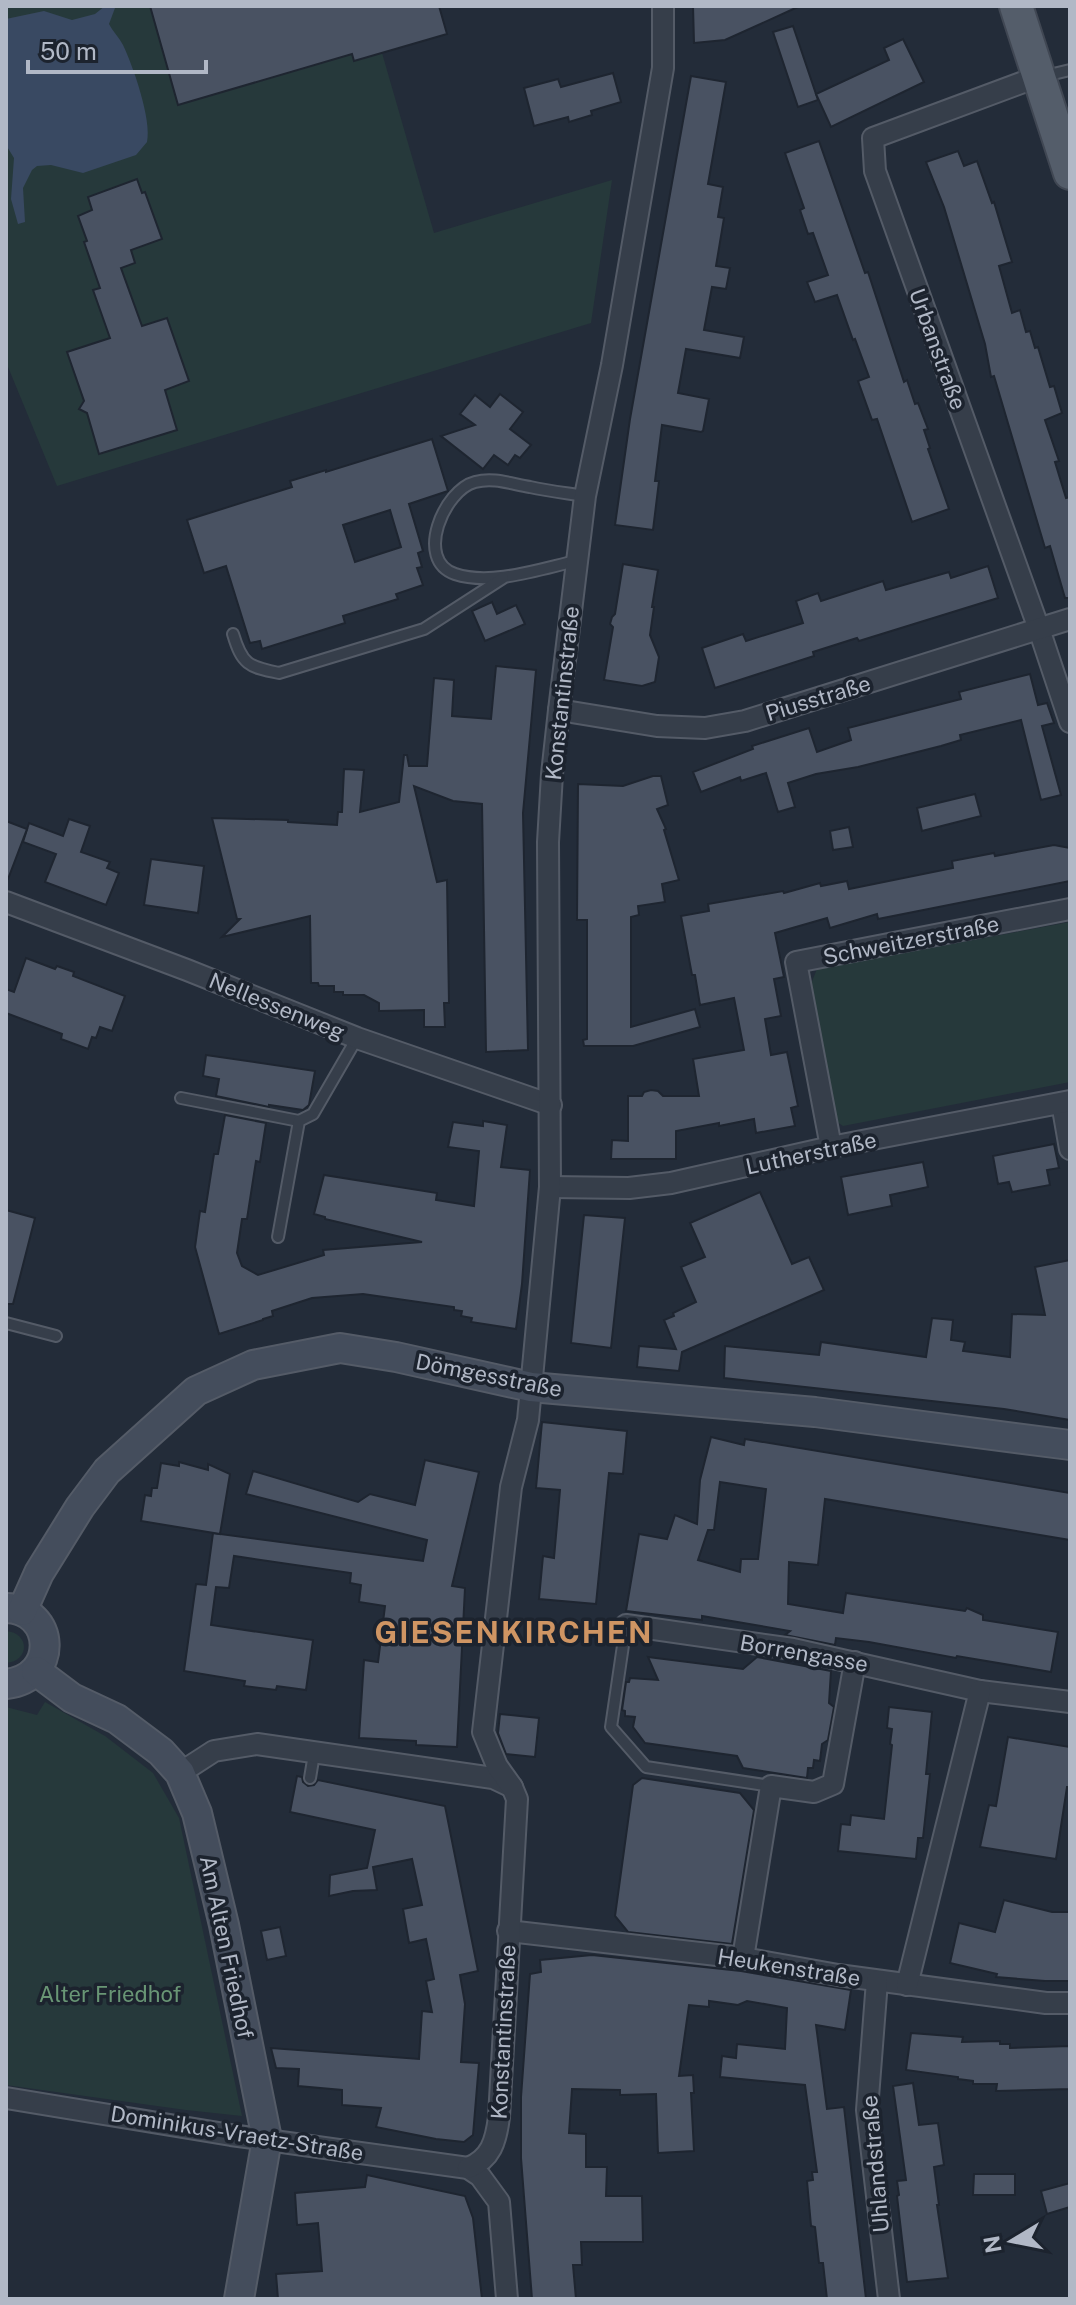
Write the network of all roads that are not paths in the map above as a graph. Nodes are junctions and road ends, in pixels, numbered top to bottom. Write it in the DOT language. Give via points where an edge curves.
graph roads {
  1 [pos="663,6"];
  2 [pos="1016,6"];
  3 [pos="1070,70"];
  4 [pos="1037,77"];
  5 [pos="1064,138"];
  6 [pos="1070,173"];
  7 [pos="585,496"];
  8 [pos="576,561"];
  9 [pos="505,577"];
  10 [pos="1070,619"];
  11 [pos="1039,629"];
  12 [pos="233,634"];
  13 [pos="559,710"];
  14 [pos="1070,722"];
  15 [pos="6,902"];
  16 [pos="1070,909"];
  17 [pos="357,1038"];
  18 [pos="181,1098"];
  19 [pos="1066,1102"];
  20 [pos="551,1105"];
  21 [pos="299,1121"];
  22 [pos="831,1147"];
  23 [pos="1070,1149"];
  24 [pos="550,1187"];
  25 [pos="278,1237"];
  26 [pos="6,1323"];
  27 [pos="56,1336"];
  28 [pos="531,1387"];
  29 [pos="1070,1445"];
  30 [pos="14,1609"];
  31 [pos="626,1625"];
  32 [pos="855,1662"];
  33 [pos="36,1671"];
  34 [pos="6,1684"];
  35 [pos="980,1691"];
  36 [pos="1070,1702"];
  37 [pos="309,1753"];
  38 [pos="180,1773"];
  39 [pos="310,1778"];
  40 [pos="771,1786"];
  41 [pos="512,1787"];
  42 [pos="508,1931"];
  43 [pos="743,1958"];
  44 [pos="877,1981"];
  45 [pos="907,1985"];
  46 [pos="1070,2003"];
  47 [pos="6,2098"];
  48 [pos="267,2139"];
  49 [pos="468,2168"];
  50 [pos="239,2299"];
  51 [pos="507,2299"];
  52 [pos="889,2299"];
  1 -- 7 [label="street, Konstantinstraße" via="663,68"];
  2 -- 4 [label="main road"];
  3 -- 4 [label="lane"];
  4 -- 5 [label="main road"];
  4 -- 11 [label="street, Urbanstraße" via="873,138 875,171"];
  5 -- 6 [label="main road"];
  7 -- 8 [label="street, Konstantinstraße"];
  7 -- 9 [label="lane" via="491,479 471,483 453,497 434,542 437,560 451,573"];
  8 -- 9 [label="lane"];
  8 -- 13 [label="street, Konstantinstraße"];
  9 -- 12 [label="lane" via="424,629 279,673 244,662"];
  10 -- 11 [label="street, Piusstraße"];
  11 -- 13 [label="street, Piusstraße" via="719,726 657,726"];
  11 -- 14 [label="street, Urbanstraße"];
  13 -- 20 [label="street, Konstantinstraße" via="548,842"];
  15 -- 17 [label="street, Nellessenweg"];
  16 -- 22 [label="street, Schweitzerstraße" via="796,962"];
  17 -- 20 [label="street, Nellessenweg"];
  17 -- 21 [label="lane" via="313,1114"];
  18 -- 21 [label="lane"];
  19 -- 22 [label="street, Lutherstraße"];
  19 -- 23 [label="street"];
  20 -- 24 [label="street, Konstantinstraße"];
  21 -- 25 [label="lane"];
  22 -- 24 [label="street, Lutherstraße" via="671,1183"];
  24 -- 28 [label="street, Konstantinstraße"];
  26 -- 27 [label="lane"];
  28 -- 29 [label="main road, Dömgesstraße" via="815,1412"];
  28 -- 30 [label="main road, Dömgesstraße" via="340,1348 253,1365 196,1391 107,1471"];
  28 -- 41 [label="street, Konstantinstraße" via="511,1487 483,1732"];
  30 -- 33 [label="main road" via="38,1623 43,1633 45,1653"];
  31 -- 32 [label="street, Borrengasse"];
  31 -- 40 [label="lane" via="611,1727 646,1767"];
  32 -- 35 [label="street, Borrengasse"];
  32 -- 40 [label="street" via="833,1784 814,1792"];
  33 -- 34 [label="main road"];
  33 -- 38 [label="main road, Am Alten Friedhof" via="72,1698 117,1719"];
  35 -- 36 [label="street, Borrengasse"];
  35 -- 45 [label="street"];
  37 -- 38 [label="street" via="257,1744 214,1751"];
  37 -- 39 [label="lane"];
  37 -- 41 [label="street" via="493,1778"];
  38 -- 48 [label="main road, Am Alten Friedhof" via="197,1813 224,1925"];
  40 -- 43 [label="street"];
  41 -- 42 [label="street, Konstantinstraße" via="517,1799"];
  42 -- 43 [label="street, Heukenstraße"];
  42 -- 49 [label="street, Konstantinstraße" via="497,2133 486,2157"];
  43 -- 44 [label="street, Heukenstraße"];
  44 -- 45 [label="street, Heukenstraße"];
  44 -- 52 [label="street, Uhlandstraße" via="867,2110"];
  45 -- 46 [label="street, Heukenstraße"];
  47 -- 48 [label="street, Dominikus-Vraetz-Straße"];
  48 -- 49 [label="street, Dominikus-Vraetz-Straße"];
  48 -- 50 [label="main road, Am Alten Friedhof"];
  49 -- 51 [label="street" via="499,2202"];
}
